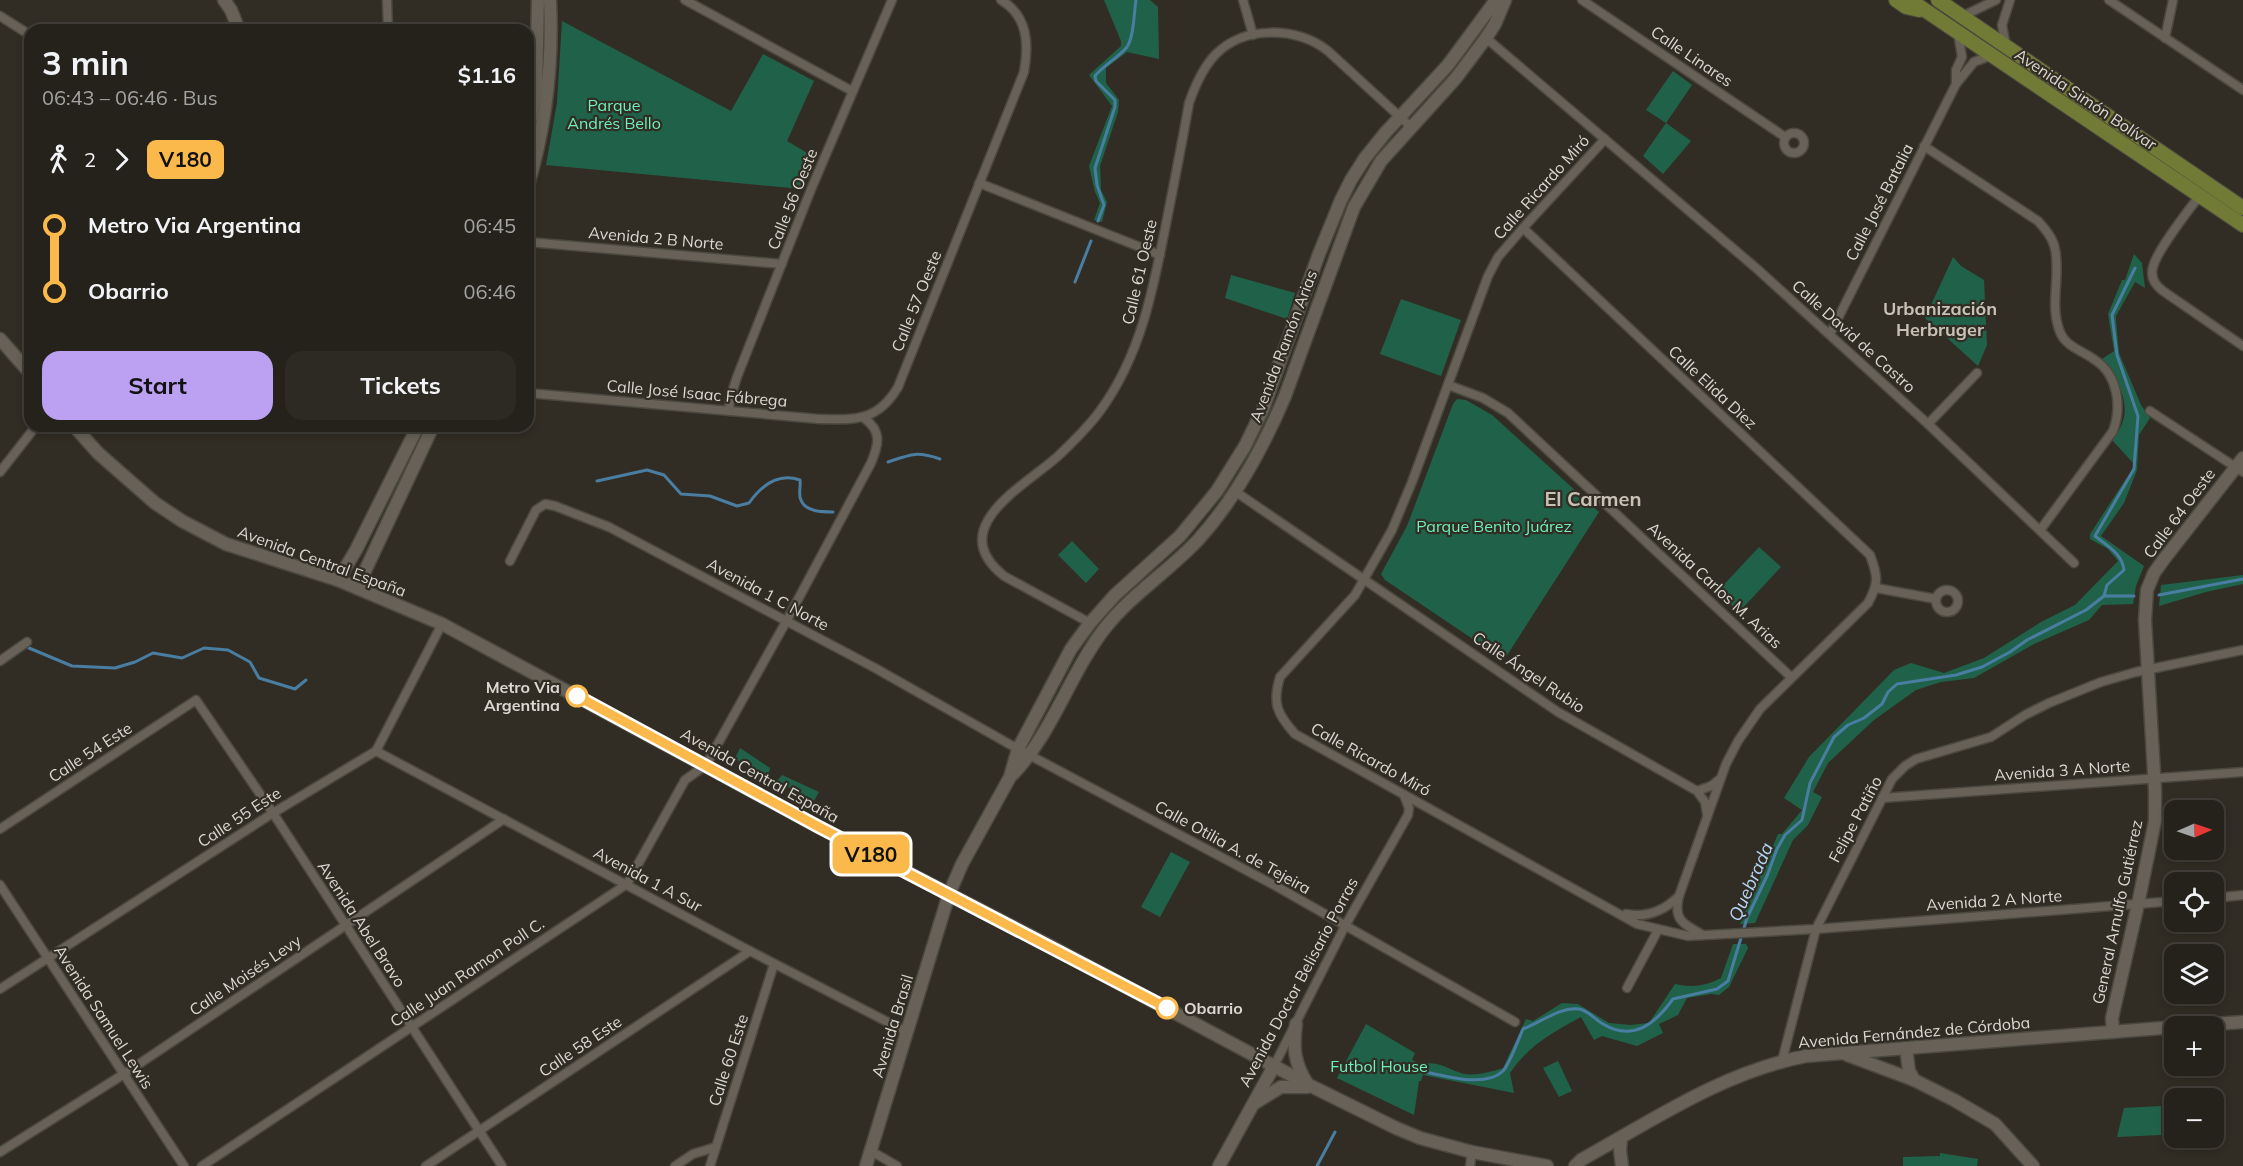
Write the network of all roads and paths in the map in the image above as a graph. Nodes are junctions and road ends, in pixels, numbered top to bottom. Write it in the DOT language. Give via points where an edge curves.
graph roads {
  1 [pos="224,0"];
  2 [pos="387,0"];
  3 [pos="538,0"];
  4 [pos="550,0"];
  5 [pos="685,0"];
  6 [pos="892,0"];
  7 [pos="1001,0"];
  8 [pos="1243,0"];
  9 [pos="1505,0"];
  10 [pos="1512,0"];
  11 [pos="1582,0"];
  12 [pos="1896,0"];
  13 [pos="1910,0"];
  14 [pos="1938,0"];
  15 [pos="1996,0"];
  16 [pos="2010,0"];
  17 [pos="2109,0"];
  18 [pos="2173,0"];
  19 [pos="1492,3"];
  20 [pos="1929,12"];
  21 [pos="0,16"];
  22 [pos="1963,16"];
  23 [pos="237,24"];
  24 [pos="388,24"];
  25 [pos="1495,24"];
  26 [pos="24,31"];
  27 [pos="1958,32"];
  28 [pos="1253,35"];
  29 [pos="1486,38"];
  30 [pos="2165,38"];
  31 [pos="2006,47"];
  32 [pos="1992,55"];
  33 [pos="1956,84"];
  34 [pos="2243,90"];
  35 [pos="852,91"];
  36 [pos="534,101"];
  37 [pos="1400,117"];
  38 [pos="1411,127"];
  39 [pos="1785,137"];
  40 [pos="1605,140"];
  41 [pos="1924,146"];
  42 [pos="534,165"];
  43 [pos="979,183"];
  44 [pos="2200,195"];
  45 [pos="2243,208"];
  46 [pos="2243,225"];
  47 [pos="1522,228"];
  48 [pos="534,243"];
  49 [pos="1160,255"];
  50 [pos="782,264"];
  51 [pos="1305,293"];
  52 [pos="1319,298"];
  53 [pos="1830,334"];
  54 [pos="0,339"];
  55 [pos="2243,345"];
  56 [pos="24,366"];
  57 [pos="1977,373"];
  58 [pos="1448,385"];
  59 [pos="534,394"];
  60 [pos="729,411"];
  61 [pos="2150,411"];
  62 [pos="864,418"];
  63 [pos="1928,424"];
  64 [pos="31,432"];
  65 [pos="79,432"];
  66 [pos="415,432"];
  67 [pos="430,432"];
  68 [pos="2240,466"];
  69 [pos="1231,469"];
  70 [pos="0,472"];
  71 [pos="1236,492"];
  72 [pos="2041,529"];
  73 [pos="356,550"];
  74 [pos="370,559"];
  75 [pos="510,561"];
  76 [pos="2074,562"];
  77 [pos="1351,569"];
  78 [pos="1365,579"];
  79 [pos="338,580"];
  80 [pos="357,588"];
  81 [pos="1876,588"];
  82 [pos="2147,590"];
  83 [pos="1355,595"];
  84 [pos="1936,599"];
  85 [pos="787,621"];
  86 [pos="1090,623"];
  87 [pos="442,624"];
  88 [pos="27,642"];
  89 [pos="2243,650"];
  90 [pos="0,660"];
  91 [pos="2147,669"];
  92 [pos="1791,677"];
  93 [pos="196,700"];
  94 [pos="1018,749"];
  95 [pos="375,751"];
  96 [pos="1030,756"];
  97 [pos="706,765"];
  98 [pos="2243,772"];
  99 [pos="1722,776"];
  100 [pos="1010,777"];
  101 [pos="2154,779"];
  102 [pos="1697,791"];
  103 [pos="1403,794"];
  104 [pos="1882,798"];
  105 [pos="1431,810"];
  106 [pos="273,813"];
  107 [pos="1408,815"];
  108 [pos="1707,817"];
  109 [pos="504,819"];
  110 [pos="0,830"];
  111 [pos="627,884"];
  112 [pos="0,885"];
  113 [pos="949,894"];
  114 [pos="2243,895"];
  115 [pos="1679,896"];
  116 [pos="2224,897"];
  117 [pos="2164,902"];
  118 [pos="2138,904"];
  119 [pos="1619,912"];
  120 [pos="1345,926"];
  121 [pos="345,927"];
  122 [pos="1816,929"];
  123 [pos="1658,930"];
  124 [pos="1703,935"];
  125 [pos="750,951"];
  126 [pos="48,959"];
  127 [pos="774,964"];
  128 [pos="1627,988"];
  129 [pos="0,989"];
  130 [pos="1515,1022"];
  131 [pos="2243,1022"];
  132 [pos="1296,1023"];
  133 [pos="2224,1023"];
  134 [pos="412,1027"];
  135 [pos="2164,1028"];
  136 [pos="907,1032"];
  137 [pos="2113,1032"];
  138 [pos="1906,1048"];
  139 [pos="1843,1053"];
  140 [pos="1782,1061"];
  141 [pos="1274,1066"];
  142 [pos="124,1074"];
  143 [pos="1914,1080"];
  144 [pos="1311,1086"];
  145 [pos="1252,1106"];
  146 [pos="479,1132"];
  147 [pos="1621,1138"];
  148 [pos="716,1148"];
  149 [pos="871,1151"];
  150 [pos="0,1152"];
  151 [pos="1473,1152"];
  152 [pos="184,1166"];
  153 [pos="202,1166"];
  154 [pos="426,1166"];
  155 [pos="502,1166"];
  156 [pos="675,1166"];
  157 [pos="710,1166"];
  158 [pos="866,1166"];
  159 [pos="897,1166"];
  160 [pos="1219,1166"];
  161 [pos="1470,1166"];
  162 [pos="1547,1166"];
  163 [pos="1575,1166"];
  164 [pos="1622,1166"];
  165 [pos="2033,1166"];
  1 -- 23 [label="main road"];
  2 -- 24 [label="street"];
  3 -- 36 [label="main road"];
  4 -- 42 [label="main road" via="546,97"];
  5 -- 35 [label="street"];
  6 -- 35 [label="street, Calle 56 Oeste"];
  7 -- 43 [label="street, Calle 57 Oeste" via="1020,18 1027,56"];
  8 -- 28 [label="street"];
  9 -- 25 [label="main road, Avenida Ramón Arias"];
  10 -- 25 [label="main road"];
  11 -- 39 [label="street, Calle Linares"];
  12 -- 20 [label="main road" via="1906,7"];
  13 -- 20 [label="main road, Avenida Simón Bolívar"];
  14 -- 22 [label="main road, Avenida Simón Bolívar"];
  15 -- 22 [label="street"];
  16 -- 31 [label="street" via="2002,25"];
  17 -- 30 [label="street"];
  18 -- 30 [label="street"];
  19 -- 37 [label="main road, Avenida Ramón Arias" via="1448,64"];
  20 -- 27 [label="main road, Avenida Simón Bolívar"];
  21 -- 26 [label="street"];
  22 -- 31 [label="main road, Avenida Simón Bolívar"];
  25 -- 29 [label="main road, Avenida Ramón Arias"];
  27 -- 32 [label="main road, Avenida Simón Bolívar"];
  27 -- 33 [label="street, Calle José Batalia" via="1962,57 1956,70"];
  28 -- 37 [label="street, Calle 61 Oeste" via="1294,34 1316,41"];
  28 -- 49 [label="street, Calle 61 Oeste" via="1218,52 1194,90"];
  29 -- 38 [label="main road, Avenida Ramón Arias"];
  29 -- 40 [label="street, Calle David de Castro"];
  30 -- 34 [label="street"];
  31 -- 45 [label="main road, Avenida Simón Bolívar"];
  32 -- 33 [label="street, Calle José Batalia" via="1974,62"];
  32 -- 44 [label="main road, Avenida Simón Bolívar"];
  33 -- 41 [label="street, Calle José Batalia"];
  35 -- 50 [label="street, Calle 56 Oeste"];
  37 -- 38 [label="street, Calle 61 Oeste"];
  37 -- 51 [label="main road, Avenida Ramón Arias" via="1351,180"];
  38 -- 52 [label="main road, Avenida Ramón Arias" via="1381,161 1353,207"];
  40 -- 47 [label="street, Calle Ricardo Miró"];
  40 -- 53 [label="street, Calle David de Castro"];
  41 -- 53 [label="street, Calle José Batalia"];
  41 -- 72 [label="street" via="2038,221 2055,249 2059,331 2074,348 2097,361 2115,388 2118,405 2113,431"];
  43 -- 49 [label="street"];
  43 -- 62 [label="street, Calle 57 Oeste" via="898,387 888,403"];
  44 -- 46 [label="main road, Avenida Simón Bolívar"];
  44 -- 55 [label="street" via="2156,259 2152,275 2163,291"];
  47 -- 58 [label="street, Calle Ricardo Miró" via="1488,276"];
  47 -- 81 [label="street, Calle Elida Diez" via="1870,555 1877,572"];
  48 -- 50 [label="street, Avenida 2 B Norte"];
  49 -- 86 [label="street, Calle 61 Oeste" via="1138,341 1109,399 1076,439 1000,504 987,518 982,532 982,545 995,569"];
  50 -- 60 [label="street, Calle 56 Oeste" via="737,377"];
  51 -- 52 [label="main road"];
  51 -- 69 [label="main road, Avenida Ramón Arias" via="1263,408"];
  52 -- 71 [label="main road, Avenida Ramón Arias" via="1272,426"];
  53 -- 63 [label="street, Calle David de Castro"];
  54 -- 56 [label="main road"];
  57 -- 63 [label="street"];
  58 -- 78 [label="street, Calle Ricardo Miró" via="1392,530"];
  58 -- 92 [label="street, Avenida Carlos M. Arias" via="1483,398 1508,413"];
  59 -- 60 [label="street, Calle José Isaac Fábrega"];
  60 -- 62 [label="street, Calle José Isaac Fábrega" via="821,420"];
  61 -- 68 [label="street"];
  62 -- 85 [label="street" via="878,435 876,450"];
  63 -- 72 [label="street, Calle David de Castro"];
  64 -- 70 [label="street"];
  65 -- 79 [label="main road, Avenida Central España" via="155,503 182,522 226,544"];
  66 -- 73 [label="main road"];
  67 -- 74 [label="main road"];
  68 -- 82 [label="main road, Calle 64 Oeste" via="2164,559"];
  69 -- 71 [label="main road" via="1230,484"];
  69 -- 86 [label="main road, Avenida Ramón Arias" via="1180,536"];
  71 -- 77 [label="street, Calle Ángel Rubio"];
  71 -- 96 [label="main road, Avenida Ramón Arias" via="1196,541 1105,628"];
  72 -- 76 [label="street, Calle David de Castro"];
  73 -- 74 [label="main road" via="360,559"];
  73 -- 79 [label="main road"];
  74 -- 80 [label="main road"];
  75 -- 85 [label="street, Avenida 1 C Norte" via="536,510 551,505 609,527"];
  77 -- 78 [label="street, Calle Ángel Rubio"];
  77 -- 83 [label="street"];
  78 -- 83 [label="street, Calle Ricardo Miró"];
  78 -- 102 [label="street, Calle Ángel Rubio" via="1558,711"];
  79 -- 80 [label="main road, Avenida Central España"];
  80 -- 87 [label="main road, Avenida Central España"];
  81 -- 84 [label="street"];
  81 -- 92 [label="street" via="1860,613"];
  82 -- 91 [label="main road, General Arnulfo Gutiérrez"];
  83 -- 103 [label="street, Calle Ricardo Miró" via="1280,677 1276,705 1295,734"];
  85 -- 94 [label="street, Avenida 1 C Norte"];
  85 -- 97 [label="street"];
  86 -- 94 [label="main road, Avenida Ramón Arias" via="1071,649"];
  87 -- 95 [label="street"];
  87 -- 97 [label="main road, Avenida Central España"];
  88 -- 90 [label="street"];
  89 -- 91 [label="street, Felipe Patiño"];
  91 -- 101 [label="main road, General Arnulfo Gutiérrez"];
  91 -- 104 [label="street, Felipe Patiño" via="2049,703 1991,737 1916,759 1892,779"];
  92 -- 99 [label="street" via="1760,709 1738,741"];
  93 -- 106 [label="street, Avenida Abel Bravo"];
  93 -- 110 [label="street, Calle 54 Este"];
  94 -- 96 [label="street, Avenida 1 C Norte"];
  94 -- 100 [label="main road, Avenida Ramón Arias"];
  95 -- 106 [label="street, Calle 55 Este"];
  95 -- 109 [label="street, Avenida 1 A Sur"];
  96 -- 100 [label="main road, Avenida Ramón Arias"];
  96 -- 120 [label="street, Calle Otilia A. de Tejeira"];
  97 -- 111 [label="street, Calle Juan Ramon Poll C." via="685,780"];
  97 -- 113 [label="main road, Avenida Central España"];
  98 -- 101 [label="street, Avenida 3 A Norte"];
  99 -- 102 [label="street"];
  99 -- 108 [label="street"];
  100 -- 113 [label="main road, Avenida Ramón Arias"];
  101 -- 104 [label="street, Avenida 3 A Norte"];
  101 -- 118 [label="main road, General Arnulfo Gutiérrez" via="2155,821"];
  102 -- 108 [label="street" via="1705,802"];
  103 -- 105 [label="street, Calle Ricardo Miró"];
  103 -- 107 [label="street"];
  104 -- 122 [label="street, Felipe Patiño"];
  105 -- 107 [label="street"];
  105 -- 119 [label="street, Calle Ricardo Miró"];
  106 -- 121 [label="street, Avenida Abel Bravo"];
  106 -- 126 [label="street, Calle 55 Este"];
  107 -- 120 [label="street, Avenida Doctor Belisario Porras"];
  108 -- 115 [label="street"];
  109 -- 111 [label="street, Avenida 1 A Sur"];
  109 -- 121 [label="street, Calle Moisés Levy"];
  111 -- 125 [label="street, Avenida 1 A Sur"];
  111 -- 134 [label="street, Calle Juan Ramon Poll C."];
  112 -- 126 [label="street, Avenida Samuel Lewis"];
  113 -- 136 [label="main road, Avenida Brasil"];
  113 -- 141 [label="main road, Avenida Central España"];
  114 -- 116 [label="street"];
  115 -- 119 [label="street" via="1651,914"];
  115 -- 124 [label="street" via="1677,915"];
  117 -- 118 [label="street, Avenida 2 A Norte"];
  118 -- 122 [label="street, Avenida 2 A Norte"];
  118 -- 137 [label="main road, General Arnulfo Gutiérrez" via="2112,1018"];
  119 -- 123 [label="street, Calle Ricardo Miró" via="1637,924"];
  120 -- 130 [label="street, Calle Otilia A. de Tejeira"];
  120 -- 132 [label="street, Avenida Doctor Belisario Porras"];
  121 -- 134 [label="street, Avenida Abel Bravo"];
  121 -- 142 [label="street, Calle Moisés Levy"];
  122 -- 124 [label="street, Calle Ricardo Miró"];
  122 -- 140 [label="street, Felipe Patiño"];
  123 -- 124 [label="street, Calle Ricardo Miró"];
  123 -- 128 [label="street"];
  125 -- 127 [label="street, Avenida 1 A Sur"];
  125 -- 146 [label="street, Calle 58 Este"];
  126 -- 129 [label="street, Calle 55 Este"];
  126 -- 142 [label="street, Avenida Samuel Lewis"];
  127 -- 136 [label="street, Avenida 1 A Sur"];
  127 -- 148 [label="street, Calle 60 Este"];
  131 -- 133 [label="main road"];
  132 -- 141 [label="street, Avenida Doctor Belisario Porras"];
  132 -- 144 [label="main road" via="1294,1055 1298,1069"];
  134 -- 146 [label="street, Avenida Abel Bravo"];
  134 -- 153 [label="street, Calle Juan Ramon Poll C."];
  135 -- 137 [label="main road, Avenida Fernández de Córdoba"];
  136 -- 149 [label="main road, Avenida Brasil"];
  137 -- 138 [label="main road, Avenida Fernández de Córdoba"];
  138 -- 139 [label="main road, Avenida Fernández de Córdoba"];
  138 -- 143 [label="main road"];
  139 -- 140 [label="main road, Avenida Fernández de Córdoba"];
  139 -- 143 [label="main road"];
  140 -- 147 [label="main road, Avenida Fernández de Córdoba" via="1722,1082"];
  141 -- 144 [label="main road, Avenida Central España"];
  141 -- 145 [label="main road, Avenida Doctor Belisario Porras"];
  142 -- 150 [label="street, Calle Moisés Levy"];
  142 -- 152 [label="street, Avenida Samuel Lewis"];
  143 -- 165 [label="main road" via="1995,1124"];
  144 -- 145 [label="main road" via="1281,1087"];
  144 -- 151 [label="main road, Avenida Central España" via="1412,1135"];
  145 -- 160 [label="main road, Avenida Doctor Belisario Porras"];
  146 -- 154 [label="street, Calle 58 Este"];
  146 -- 155 [label="street, Avenida Abel Bravo"];
  147 -- 163 [label="main road, Avenida Fernández de Córdoba"];
  147 -- 164 [label="main road"];
  148 -- 156 [label="street" via="693,1154"];
  148 -- 157 [label="street, Calle 60 Este"];
  149 -- 158 [label="main road, Avenida Brasil"];
  149 -- 159 [label="street"];
  151 -- 161 [label="street"];
  151 -- 162 [label="main road, Avenida Central España"];
}
